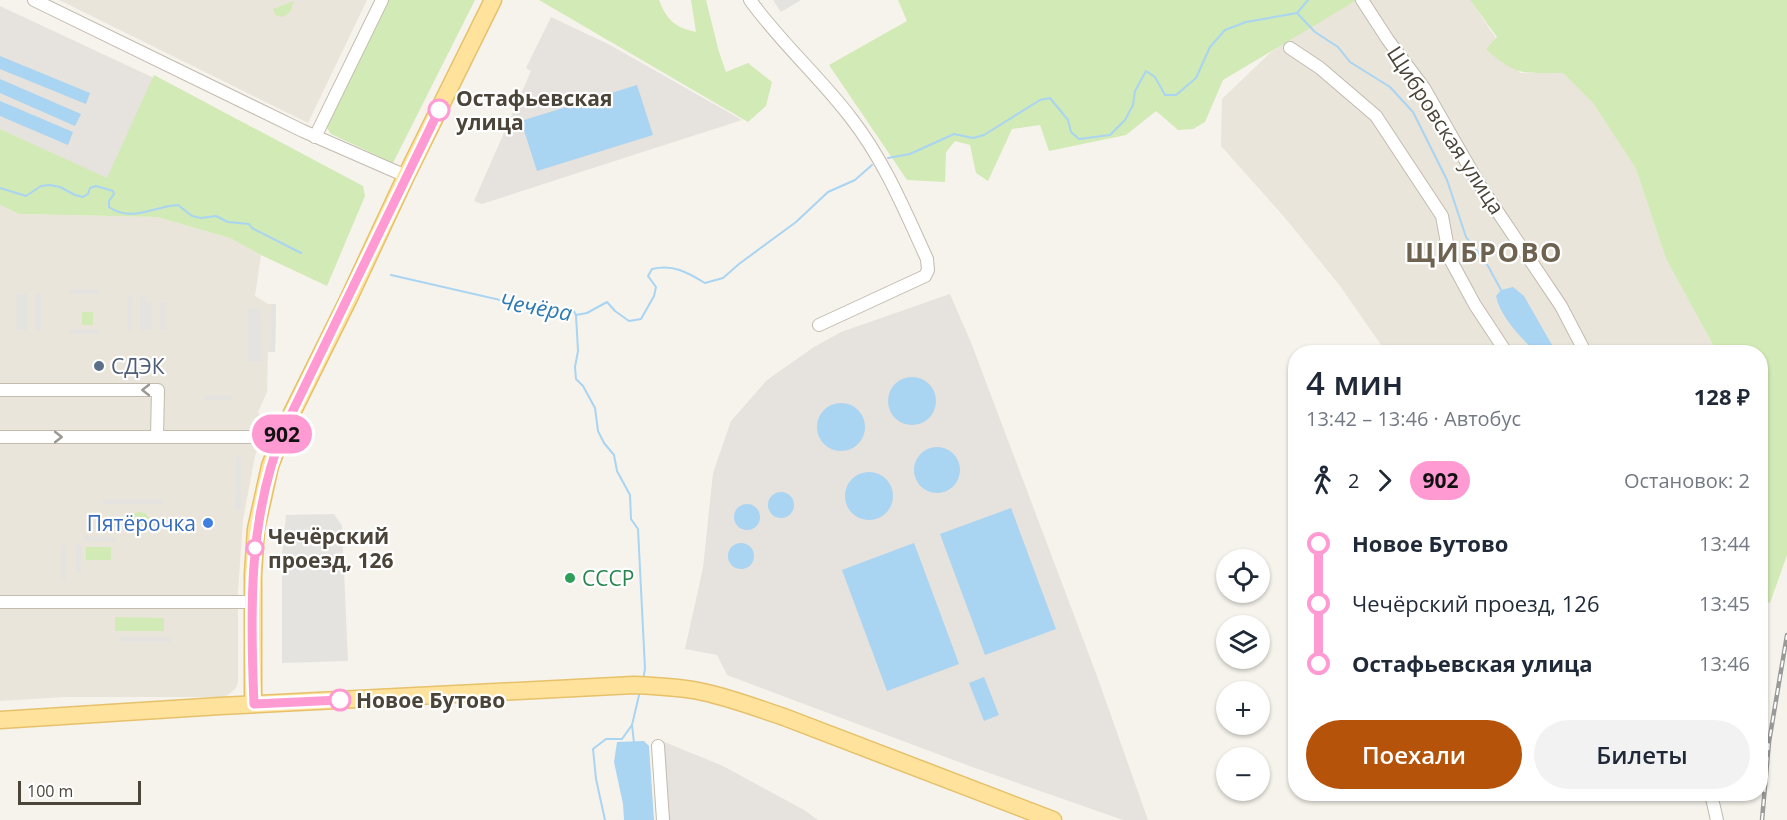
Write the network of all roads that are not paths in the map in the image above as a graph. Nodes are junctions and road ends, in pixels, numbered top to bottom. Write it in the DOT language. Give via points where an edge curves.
graph roads {
  1 [pos="34,0"];
  2 [pos="382,0"];
  3 [pos="493,0"];
  4 [pos="750,0"];
  5 [pos="1362,0"];
  6 [pos="1290,48"];
  7 [pos="315,137"];
  8 [pos="405,176"];
  9 [pos="819,325"];
  10 [pos="1501,345"];
  11 [pos="1580,345"];
  12 [pos="0,390"];
  13 [pos="0,437"];
  14 [pos="158,437"];
  15 [pos="280,438"];
  16 [pos="0,602"];
  17 [pos="252,602"];
  18 [pos="254,704"];
  19 [pos="0,720"];
  20 [pos="658,746"];
  21 [pos="1713,801"];
  22 [pos="663,820"];
  23 [pos="1053,820"];
  24 [pos="1718,820"];
  1 -- 7 [label="street"];
  2 -- 7 [label="street"];
  3 -- 8 [label="main road"];
  4 -- 9 [label="street" via="857,126 879,160 927,259 925,276"];
  5 -- 11 [label="street, Щибровская улица" via="1424,88 1479,184 1561,306"];
  6 -- 10 [label="street" via="1376,116 1442,216 1450,259"];
  7 -- 8 [label="street"];
  8 -- 15 [label="main road"];
  14 -- 12 [label="street, one-way" via="158,390"];
  13 -- 14 [label="street, one-way"];
  14 -- 15 [label="street"];
  15 -- 17 [label="main road" via="256,529"];
  16 -- 17 [label="street"];
  17 -- 18 [label="main road"];
  18 -- 19 [label="main road"];
  18 -- 23 [label="main road" via="634,685 701,692 784,717"];
  20 -- 22 [label="street"];
  21 -- 24 [label="street"];
}
